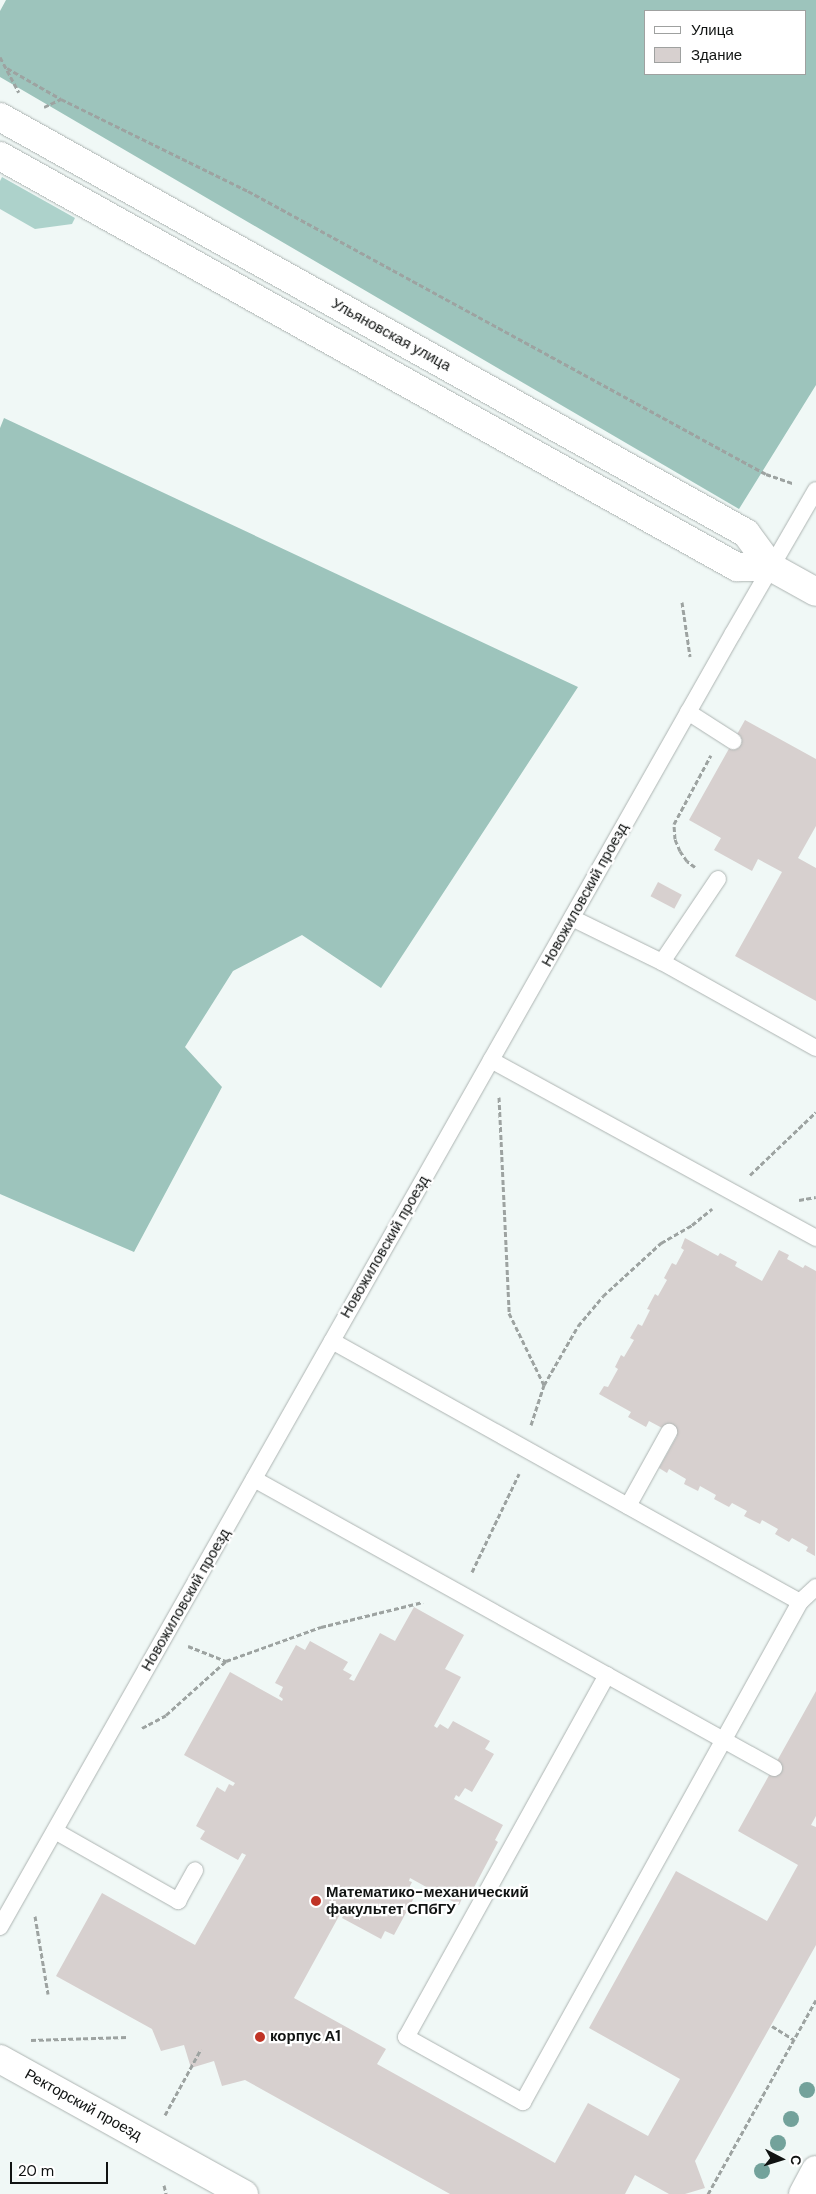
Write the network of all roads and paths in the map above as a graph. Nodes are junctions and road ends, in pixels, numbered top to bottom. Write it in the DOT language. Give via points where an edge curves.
graph roads {
  1 [pos="0,57"];
  2 [pos="7,68"];
  3 [pos="22,98"];
  4 [pos="0,118"];
  5 [pos="0,156"];
  6 [pos="816,491"];
  7 [pos="770,567"];
  8 [pos="816,592"];
  9 [pos="682,602"];
  10 [pos="697,697"];
  11 [pos="688,712"];
  12 [pos="728,738"];
  13 [pos="718,880"];
  14 [pos="572,918"];
  15 [pos="662,962"];
  16 [pos="816,1048"];
  17 [pos="491,1060"];
  18 [pos="816,1112"];
  19 [pos="732,1191"];
  20 [pos="816,1238"];
  21 [pos="332,1341"];
  22 [pos="544,1385"];
  23 [pos="669,1432"];
  24 [pos="524,1448"];
  25 [pos="254,1478"];
  26 [pos="628,1506"];
  27 [pos="816,1587"];
  28 [pos="462,1594"];
  29 [pos="800,1602"];
  30 [pos="165,1636"];
  31 [pos="226,1661"];
  32 [pos="607,1675"];
  33 [pos="724,1740"];
  34 [pos="100,1751"];
  35 [pos="774,1768"];
  36 [pos="55,1830"];
  37 [pos="195,1870"];
  38 [pos="29,1876"];
  39 [pos="0,1927"];
  40 [pos="48,1994"];
  41 [pos="816,2000"];
  42 [pos="772,2026"];
  43 [pos="127,2037"];
  44 [pos="22,2040"];
  45 [pos="794,2040"];
  46 [pos="201,2049"];
  47 [pos="0,2059"];
  48 [pos="150,2141"];
  49 [pos="816,2170"];
  50 [pos="244,2194"];
  51 [pos="708,2194"];
  52 [pos="803,2194"];
  1 -- 2 [label="path"];
  2 -- 3 [label="path"];
  2 -- 6 [label="path" via="61,99 248,191 766,474"];
  4 -- 7 [label="street, Ульяновская улица" via="746,533"];
  5 -- 7 [label="street, Ульяновская улица" via="737,567"];
  6 -- 7 [label="lane, Новожиловский проезд"];
  7 -- 8 [label="street, Ульяновская улица"];
  7 -- 10 [label="lane, Новожиловский проезд"];
  9 -- 10 [label="path"];
  10 -- 11 [label="lane, Новожиловский проезд"];
  11 -- 12 [label="lane"];
  11 -- 14 [label="lane, Новожиловский проезд"];
  12 -- 13 [label="path" via="676,818 674,831 687,861"];
  13 -- 15 [label="lane"];
  14 -- 15 [label="lane"];
  14 -- 17 [label="lane, Новожиловский проезд"];
  15 -- 16 [label="lane"];
  17 -- 19 [label="lane"];
  17 -- 21 [label="lane, Новожиловский проезд"];
  17 -- 22 [label="path" via="501,1113 509,1313"];
  18 -- 19 [label="path"];
  19 -- 20 [label="lane"];
  19 -- 22 [label="path" via="692,1225 661,1243 602,1296 578,1326"];
  21 -- 24 [label="lane"];
  21 -- 25 [label="lane, Новожиловский проезд"];
  22 -- 24 [label="path"];
  23 -- 26 [label="lane"];
  24 -- 26 [label="lane"];
  24 -- 28 [label="path" via="518,1476"];
  25 -- 28 [label="lane"];
  25 -- 30 [label="lane, Новожиловский проезд"];
  26 -- 29 [label="lane"];
  27 -- 29 [label="lane"];
  28 -- 31 [label="path" via="321,1627"];
  28 -- 32 [label="lane"];
  29 -- 33 [label="lane"];
  30 -- 31 [label="path"];
  30 -- 34 [label="lane, Новожиловский проезд"];
  31 -- 34 [label="path" via="166,1714"];
  32 -- 33 [label="lane"];
  32 -- 33 [label="lane" via="406,2037 523,2102"];
  33 -- 35 [label="lane"];
  34 -- 36 [label="lane, Новожиловский проезд"];
  36 -- 37 [label="lane" via="178,1900"];
  36 -- 38 [label="lane, Новожиловский проезд"];
  38 -- 39 [label="lane, Новожиловский проезд"];
  38 -- 40 [label="path"];
  41 -- 45 [label="path"];
  42 -- 45 [label="path"];
  43 -- 44 [label="path"];
  45 -- 51 [label="path"];
  46 -- 48 [label="path"];
  47 -- 48 [label="street, Ректорский проезд"];
  48 -- 50 [label="street, Ректорский проезд"];
  49 -- 52 [label="street"];
}
